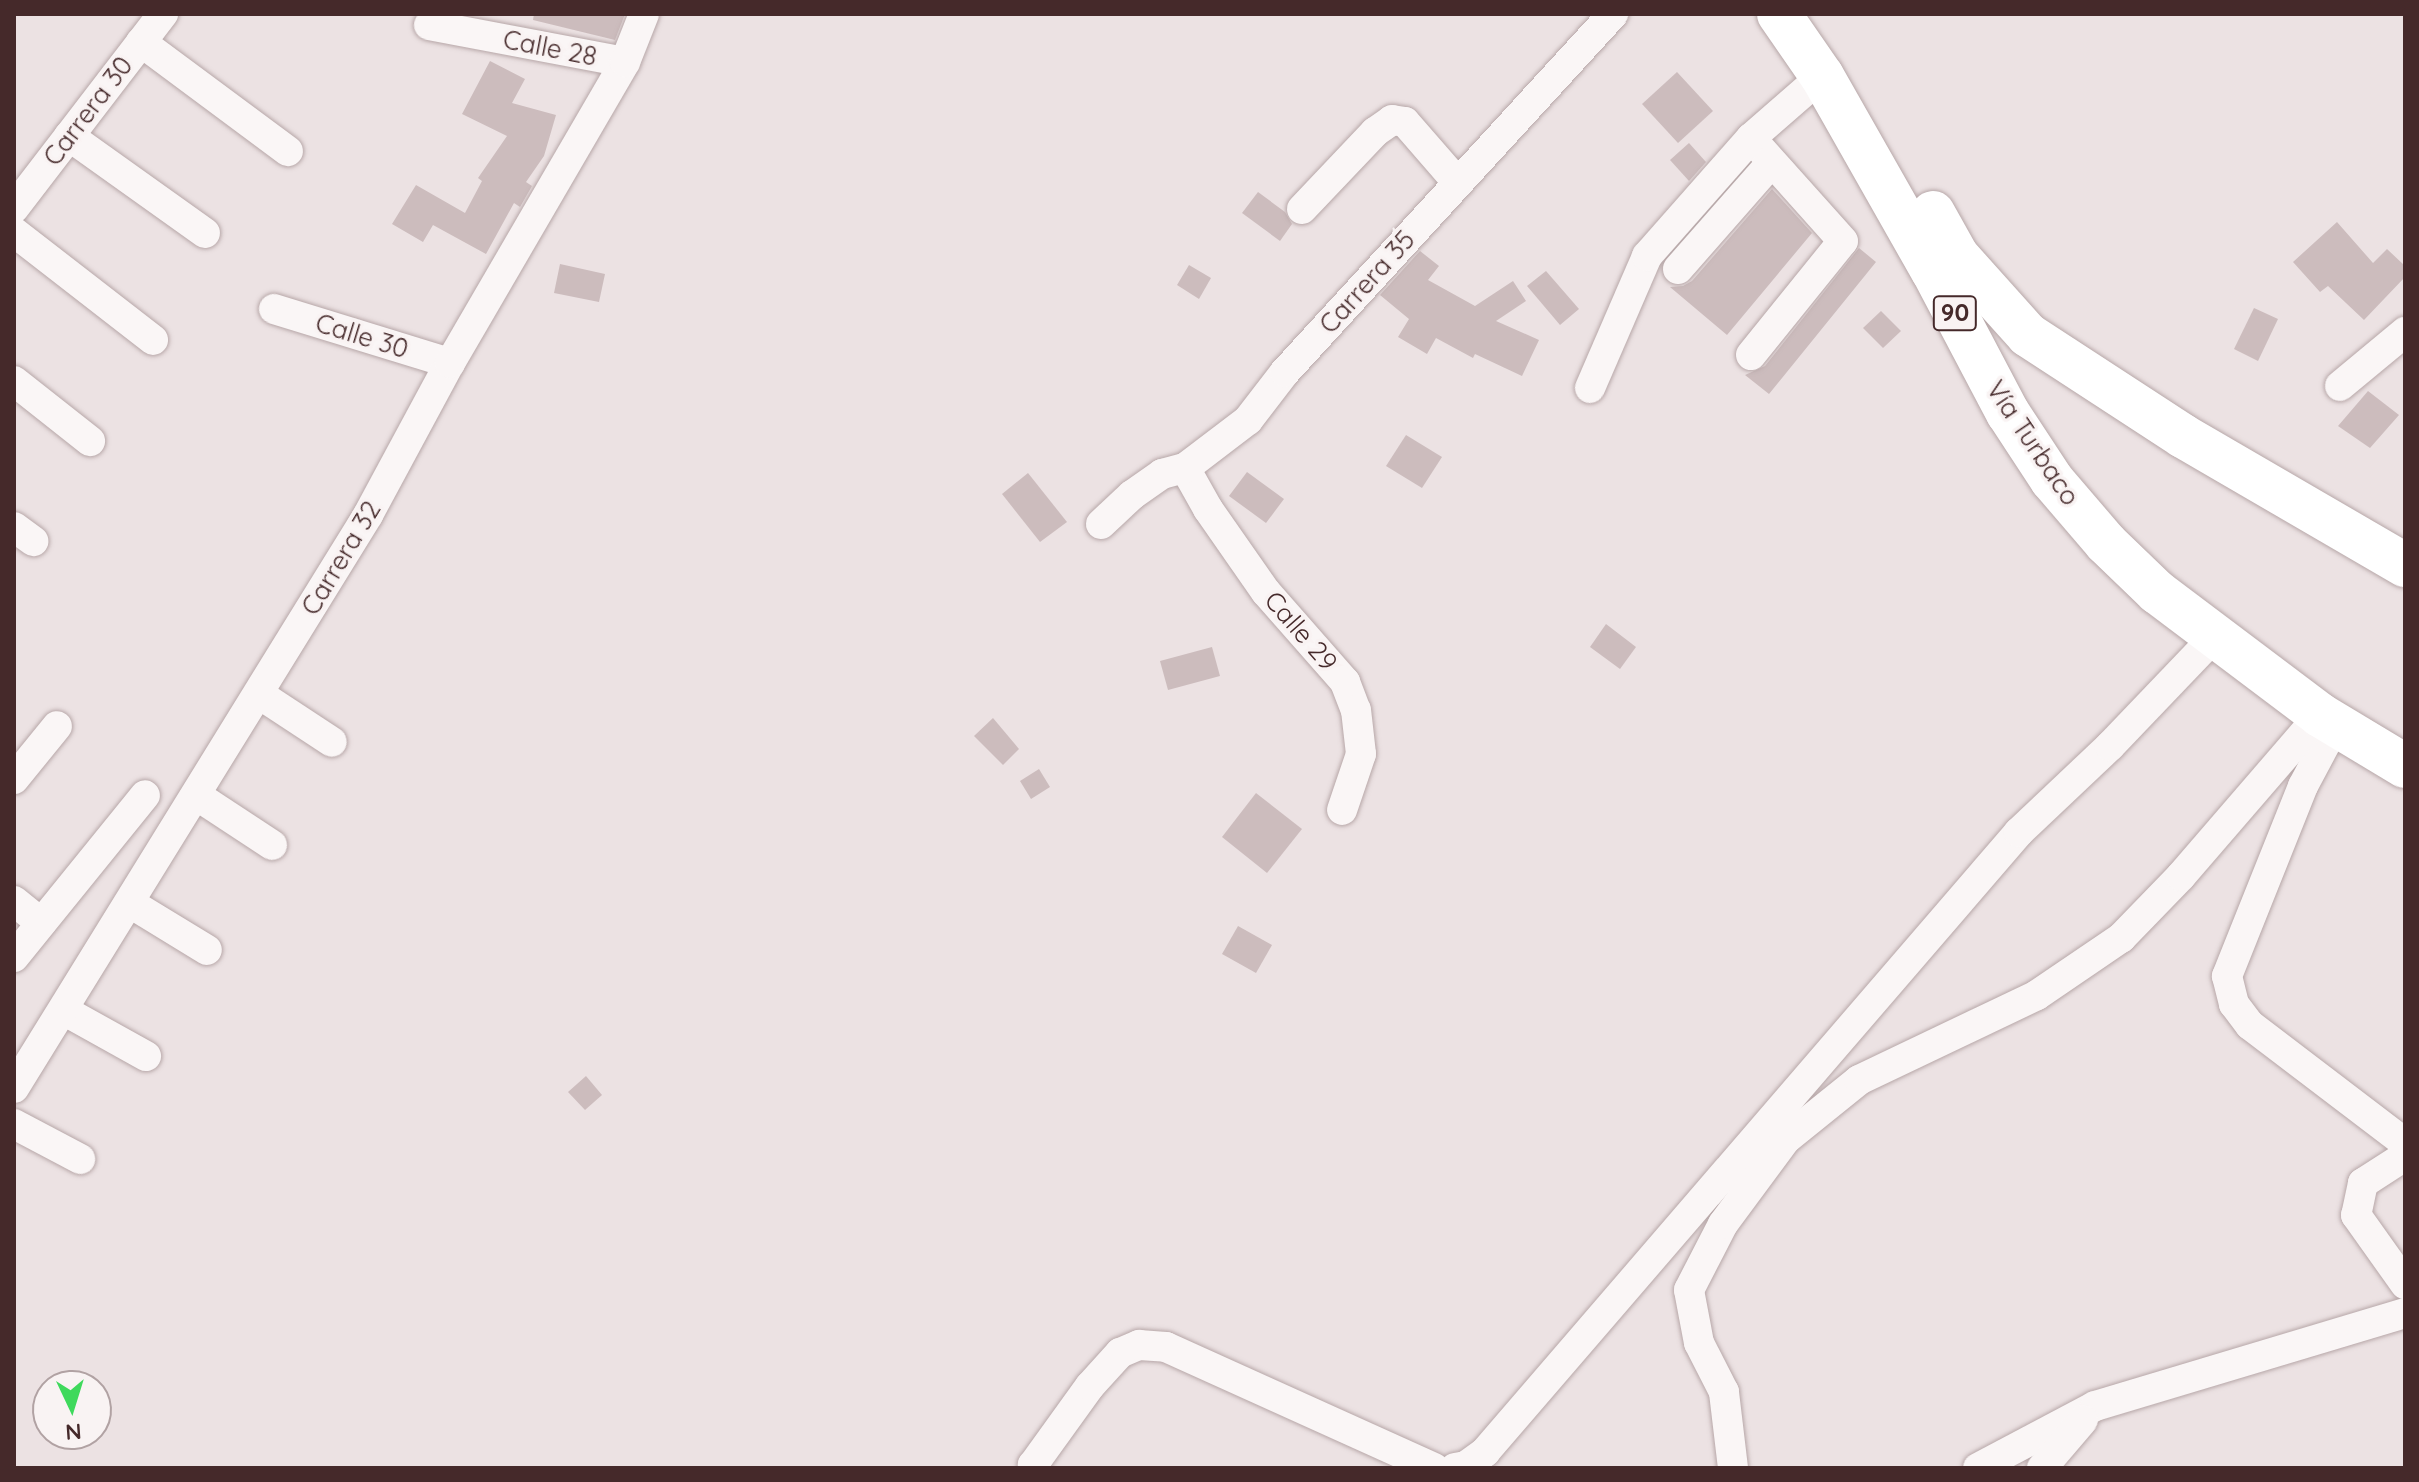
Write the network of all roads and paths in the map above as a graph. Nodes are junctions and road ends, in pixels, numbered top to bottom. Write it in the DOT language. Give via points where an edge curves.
graph roads {
  1 [pos="163,14"];
  2 [pos="644,14"];
  3 [pos="1613,14"];
  4 [pos="1779,14"];
  5 [pos="1815,14"];
  6 [pos="429,25"];
  7 [pos="141,42"];
  8 [pos="625,62"];
  9 [pos="1822,76"];
  10 [pos="69,136"];
  11 [pos="1751,138"];
  12 [pos="288,151"];
  13 [pos="1771,163"];
  14 [pos="1458,183"];
  15 [pos="14,208"];
  16 [pos="1302,209"];
  17 [pos="14,232"];
  18 [pos="205,233"];
  19 [pos="1678,269"];
  20 [pos="274,309"];
  21 [pos="2405,332"];
  22 [pos="153,340"];
  23 [pos="1751,355"];
  24 [pos="450,363"];
  25 [pos="14,381"];
  26 [pos="2340,386"];
  27 [pos="1590,388"];
  28 [pos="2183,436"];
  29 [pos="90,441"];
  30 [pos="1185,468"];
  31 [pos="1101,524"];
  32 [pos="2405,565"];
  33 [pos="2405,584"];
  34 [pos="2157,592"];
  35 [pos="2215,636"];
  36 [pos="259,694"];
  37 [pos="2328,719"];
  38 [pos="57,726"];
  39 [pos="2405,728"];
  40 [pos="332,742"];
  41 [pos="2405,766"];
  42 [pos="14,779"];
  43 [pos="145,795"];
  44 [pos="196,795"];
  45 [pos="1342,810"];
  46 [pos="272,845"];
  47 [pos="14,901"];
  48 [pos="130,903"];
  49 [pos="41,923"];
  50 [pos="207,950"];
  51 [pos="14,957"];
  52 [pos="63,1010"];
  53 [pos="146,1056"];
  54 [pos="14,1088"];
  55 [pos="14,1124"];
  56 [pos="2405,1143"];
  57 [pos="2405,1156"];
  58 [pos="80,1159"];
  59 [pos="2405,1284"];
  60 [pos="2405,1313"];
  61 [pos="2095,1406"];
  62 [pos="1033,1467"];
  63 [pos="1434,1468"];
  64 [pos="1455,1468"];
  65 [pos="1733,1468"];
  66 [pos="1978,1468"];
  67 [pos="2042,1468"];
  1 -- 7 [label="street, Carrera 30"];
  2 -- 8 [label="street, Carrera 32"];
  3 -- 14 [label="street, Carrera 35"];
  4 -- 9 [label="highway, Vía Turbaco / 90"];
  5 -- 28 [label="highway, 90" via="1957,256 1994,301 2028,335"];
  6 -- 8 [label="street, Calle 28"];
  7 -- 10 [label="street, Carrera 30"];
  7 -- 12 [label="street"];
  8 -- 24 [label="street, Carrera 32"];
  9 -- 11 [label="street"];
  9 -- 34 [label="highway, Vía Turbaco / 90" via="2008,413 2061,491"];
  10 -- 15 [label="street, Carrera 30"];
  10 -- 18 [label="street"];
  11 -- 13 [label="street"];
  11 -- 27 [label="street" via="1647,256"];
  13 -- 19 [label="street"];
  13 -- 23 [label="street" via="1843,241"];
  14 -- 16 [label="street" via="1405,122 1392,120"];
  14 -- 30 [label="street, Carrera 35" via="1285,372 1248,420"];
  17 -- 22 [label="street"];
  20 -- 24 [label="street, Calle 30"];
  21 -- 26 [label="street"];
  24 -- 36 [label="street, Carrera 32" via="368,515"];
  25 -- 29 [label="street"];
  28 -- 32 [label="highway, 90"];
  28 -- 33 [label="highway" via="2199,469"];
  30 -- 31 [label="street, Carrera 35" via="1162,474"];
  30 -- 45 [label="street, Calle 29" via="1266,592 1345,682 1356,710 1361,754"];
  34 -- 35 [label="highway, Vía Turbaco / 90"];
  34 -- 39 [label="highway" via="2207,607 2377,721"];
  35 -- 37 [label="highway, Vía Turbaco / 90"];
  35 -- 64 [label="street" via="2019,832 1485,1452"];
  36 -- 40 [label="street"];
  36 -- 44 [label="street, Carrera 32"];
  37 -- 41 [label="highway, Vía Turbaco / 90"];
  37 -- 56 [label="street" via="2227,976 2234,1004 2250,1025"];
  37 -- 65 [label="street" via="2121,938 2037,995 1859,1080 1786,1139 1723,1224 1689,1290 1699,1343 1724,1392"];
  38 -- 42 [label="street"];
  43 -- 49 [label="street"];
  44 -- 46 [label="street"];
  44 -- 48 [label="street, Carrera 32"];
  47 -- 49 [label="street"];
  48 -- 50 [label="street"];
  48 -- 52 [label="street, Carrera 32"];
  49 -- 51 [label="street"];
  52 -- 53 [label="street"];
  52 -- 54 [label="street, Carrera 32"];
  55 -- 58 [label="street"];
  57 -- 59 [label="street" via="2363,1183 2356,1215"];
  60 -- 61 [label="street"];
  61 -- 66 [label="street"];
  61 -- 67 [label="street"];
  62 -- 63 [label="street" via="1090,1386 1120,1353 1139,1345 1166,1347"];
}
